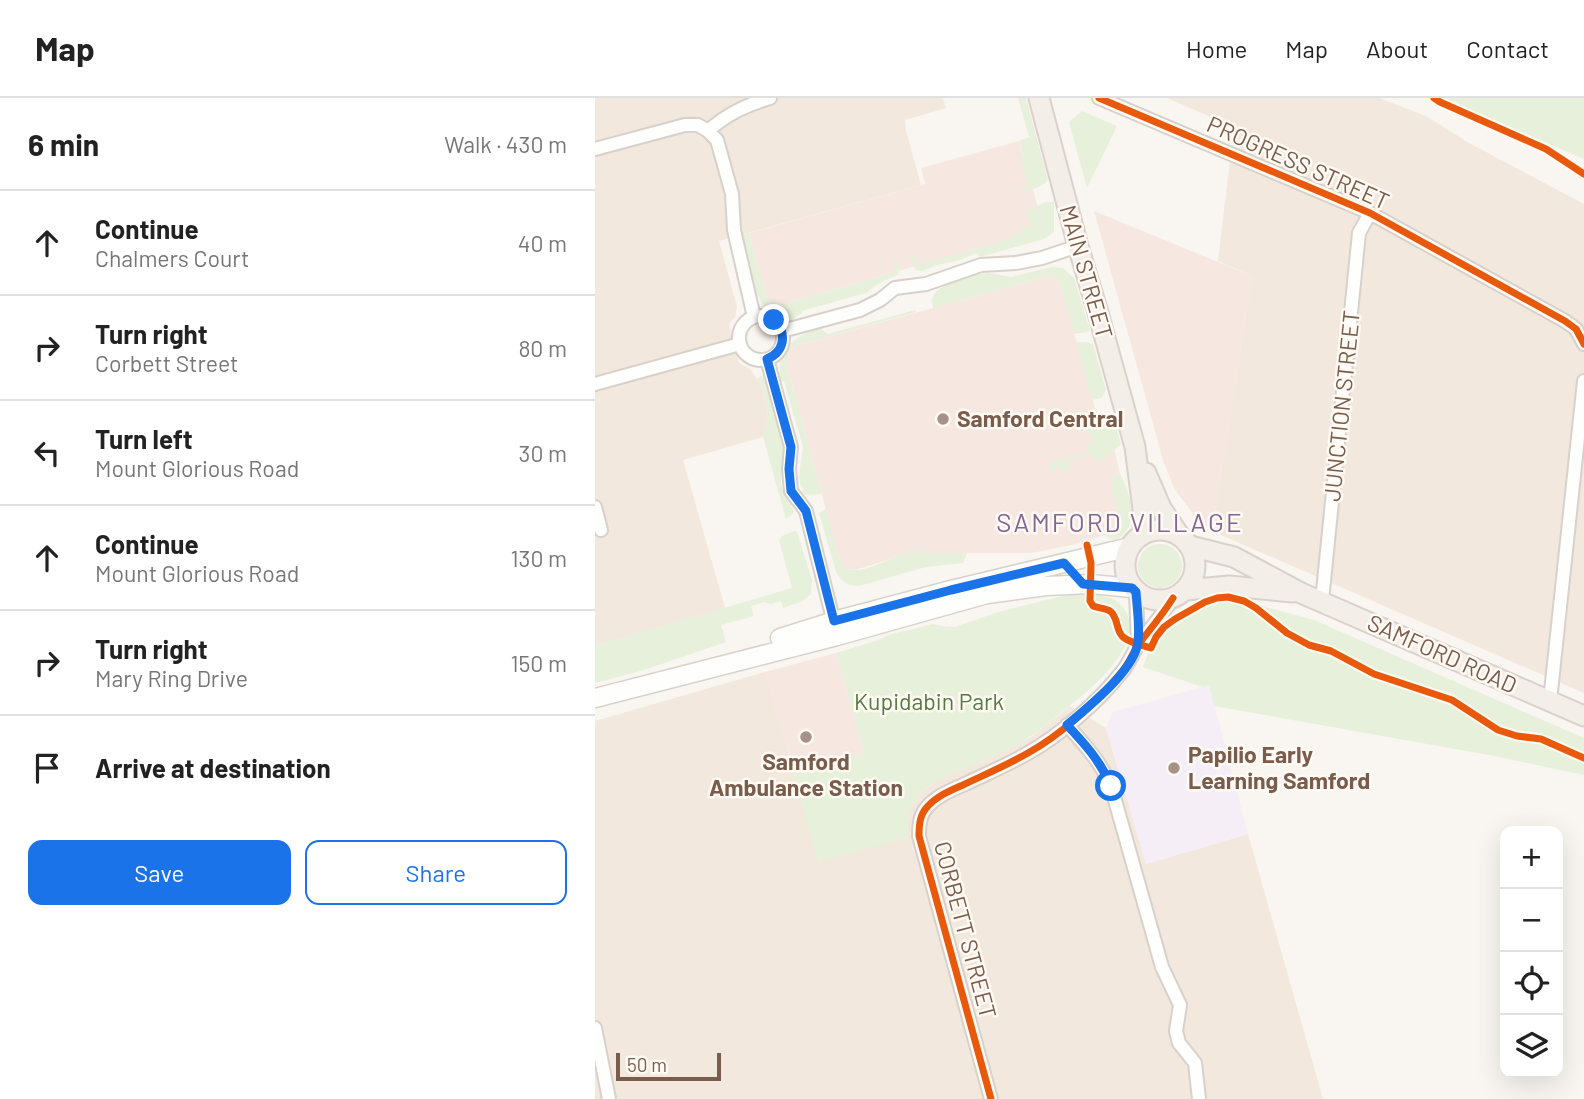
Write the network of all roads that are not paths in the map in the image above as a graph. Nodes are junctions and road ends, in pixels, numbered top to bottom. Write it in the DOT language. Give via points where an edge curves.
graph roads {
  1 [pos="770,98"];
  2 [pos="1039,98"];
  3 [pos="1099,98"];
  4 [pos="708,131"];
  5 [pos="595,149"];
  6 [pos="1370,213"];
  7 [pos="1078,246"];
  8 [pos="754,317"];
  9 [pos="782,331"];
  10 [pos="1583,342"];
  11 [pos="740,344"];
  12 [pos="767,359"];
  13 [pos="1584,381"];
  14 [pos="595,384"];
  15 [pos="1135,447"];
  16 [pos="595,507"];
  17 [pos="601,530"];
  18 [pos="1136,541"];
  19 [pos="1185,541"];
  20 [pos="1064,563"];
  21 [pos="1083,584"];
  22 [pos="1134,590"];
  23 [pos="1301,593"];
  24 [pos="1180,594"];
  25 [pos="1322,601"];
  26 [pos="836,628"];
  27 [pos="1138,643"];
  28 [pos="595,698"];
  29 [pos="1551,701"];
  30 [pos="1584,716"];
  31 [pos="1067,725"];
  32 [pos="595,1028"];
  33 [pos="609,1099"];
  34 [pos="991,1099"];
  35 [pos="1199,1099"];
  1 -- 4 [label="street" via="745,106"];
  2 -- 7 [label="main road, MAIN STREET"];
  3 -- 6 [label="street, PROGRESS STREET"];
  4 -- 5 [label="street" via="685,125"];
  4 -- 8 [label="street" via="717,140 732,194 734,230"];
  6 -- 10 [label="street, PROGRESS STREET" via="1565,321"];
  6 -- 25 [label="street, JUNCTION STREET" via="1359,233"];
  7 -- 9 [label="street" via="1042,258 981,265 926,284 895,288 860,310"];
  7 -- 15 [label="main road, MAIN STREET"];
  8 -- 9 [label="street" via="768,317"];
  8 -- 11 [label="street" via="744,325"];
  9 -- 12 [label="street" via="782,346"];
  11 -- 12 [label="street" via="753,359"];
  11 -- 14 [label="street"];
  12 -- 26 [label="street" via="791,447 791,491 806,511"];
  13 -- 29 [label="street" via="1574,524"];
  15 -- 18 [label="main road, MAIN STREET" via="1143,509"];
  15 -- 19 [label="main road, MAIN STREET" via="1161,508"];
  16 -- 17 [label="street"];
  18 -- 19 [label="main road" via="1161,530"];
  18 -- 20 [label="main road"];
  18 -- 22 [label="main road" via="1125,557 1127,579"];
  19 -- 23 [label="main road, SAMFORD ROAD" via="1234,557"];
  19 -- 24 [label="main road" via="1196,569"];
  20 -- 21 [label="main road"];
  20 -- 26 [label="main road" via="951,590"];
  21 -- 22 [label="main road"];
  21 -- 26 [label="main road" via="987,594"];
  22 -- 24 [label="main road" via="1164,601"];
  22 -- 27 [label="street"];
  23 -- 24 [label="main road, SAMFORD ROAD" via="1229,586"];
  23 -- 25 [label="main road, SAMFORD ROAD"];
  24 -- 27 [label="street, CORBETT STREET"];
  25 -- 29 [label="main road, SAMFORD ROAD"];
  26 -- 28 [label="main road" via="748,649 685,674"];
  27 -- 31 [label="street, CORBETT STREET" via="1122,672"];
  29 -- 30 [label="main road, SAMFORD ROAD"];
  31 -- 34 [label="street, CORBETT STREET" via="1045,744 939,797 926,807 919,821 919,835"];
  31 -- 35 [label="street" via="1105,771 1111,786 1162,967 1180,1005 1176,1031 1179,1043 1195,1063"];
  32 -- 33 [label="street"];
}
